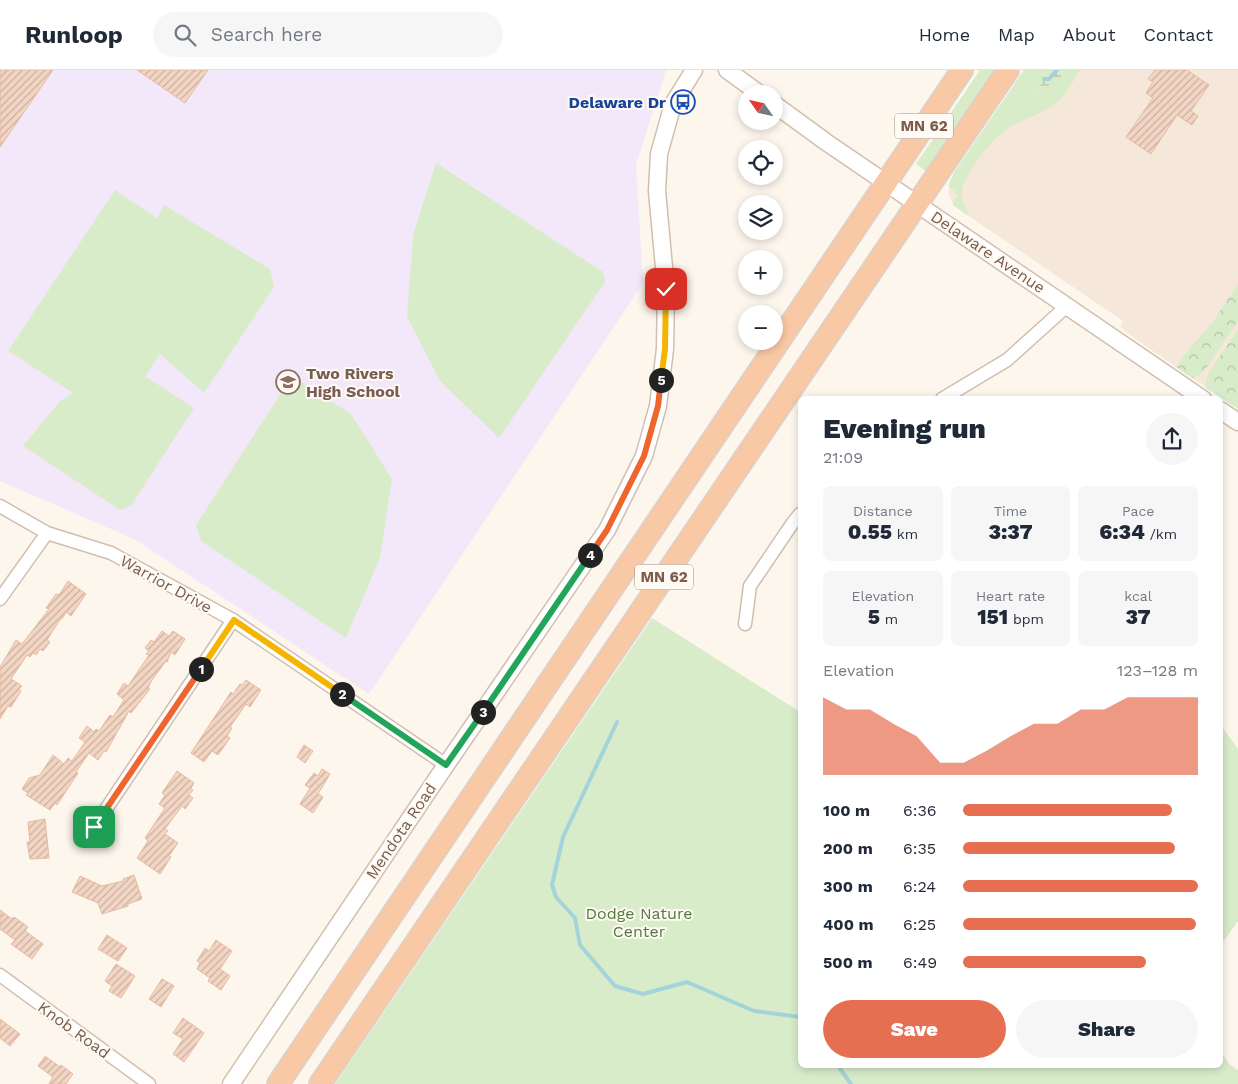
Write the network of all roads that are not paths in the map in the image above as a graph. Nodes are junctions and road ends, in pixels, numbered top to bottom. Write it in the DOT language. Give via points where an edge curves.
graph roads {
  1 [pos="694,70"];
  2 [pos="727,70"];
  3 [pos="962,70"];
  4 [pos="1008,70"];
  5 [pos="748,85"];
  6 [pos="783,111"];
  7 [pos="886,183"];
  8 [pos="916,204"];
  9 [pos="1066,306"];
  10 [pos="947,396"];
  11 [pos="1199,396"];
  12 [pos="1223,412"];
  13 [pos="1238,422"];
  14 [pos="0,506"];
  15 [pos="798,516"];
  16 [pos="47,532"];
  17 [pos="0,600"];
  18 [pos="234,620"];
  19 [pos="745,624"];
  20 [pos="446,765"];
  21 [pos="94,827"];
  22 [pos="0,976"];
  23 [pos="149,1084"];
  24 [pos="231,1084"];
  25 [pos="278,1084"];
  26 [pos="320,1084"];
  1 -- 20 [label="street, Mendota Road" via="673,104 659,154 656,191 666,289 665,349 658,406 644,456 607,530"];
  2 -- 5 [label="street"];
  3 -- 7 [label="highway, MN 62"];
  4 -- 8 [label="highway, MN 62"];
  6 -- 7 [label="street, Delaware Avenue"];
  7 -- 8 [label="street, Delaware Avenue"];
  7 -- 25 [label="highway, MN 62"];
  8 -- 9 [label="street, Delaware Avenue"];
  8 -- 26 [label="highway, MN 62"];
  9 -- 10 [label="street" via="1007,360"];
  9 -- 11 [label="street, Delaware Avenue"];
  12 -- 13 [label="street"];
  14 -- 16 [label="street, Warrior Drive"];
  15 -- 19 [label="street" via="750,586"];
  16 -- 17 [label="street"];
  16 -- 18 [label="street, Warrior Drive" via="111,553"];
  18 -- 20 [label="street, Warrior Drive"];
  18 -- 21 [label="street"];
  20 -- 24 [label="street, Mendota Road"];
  22 -- 23 [label="street, Knob Road"];
}
